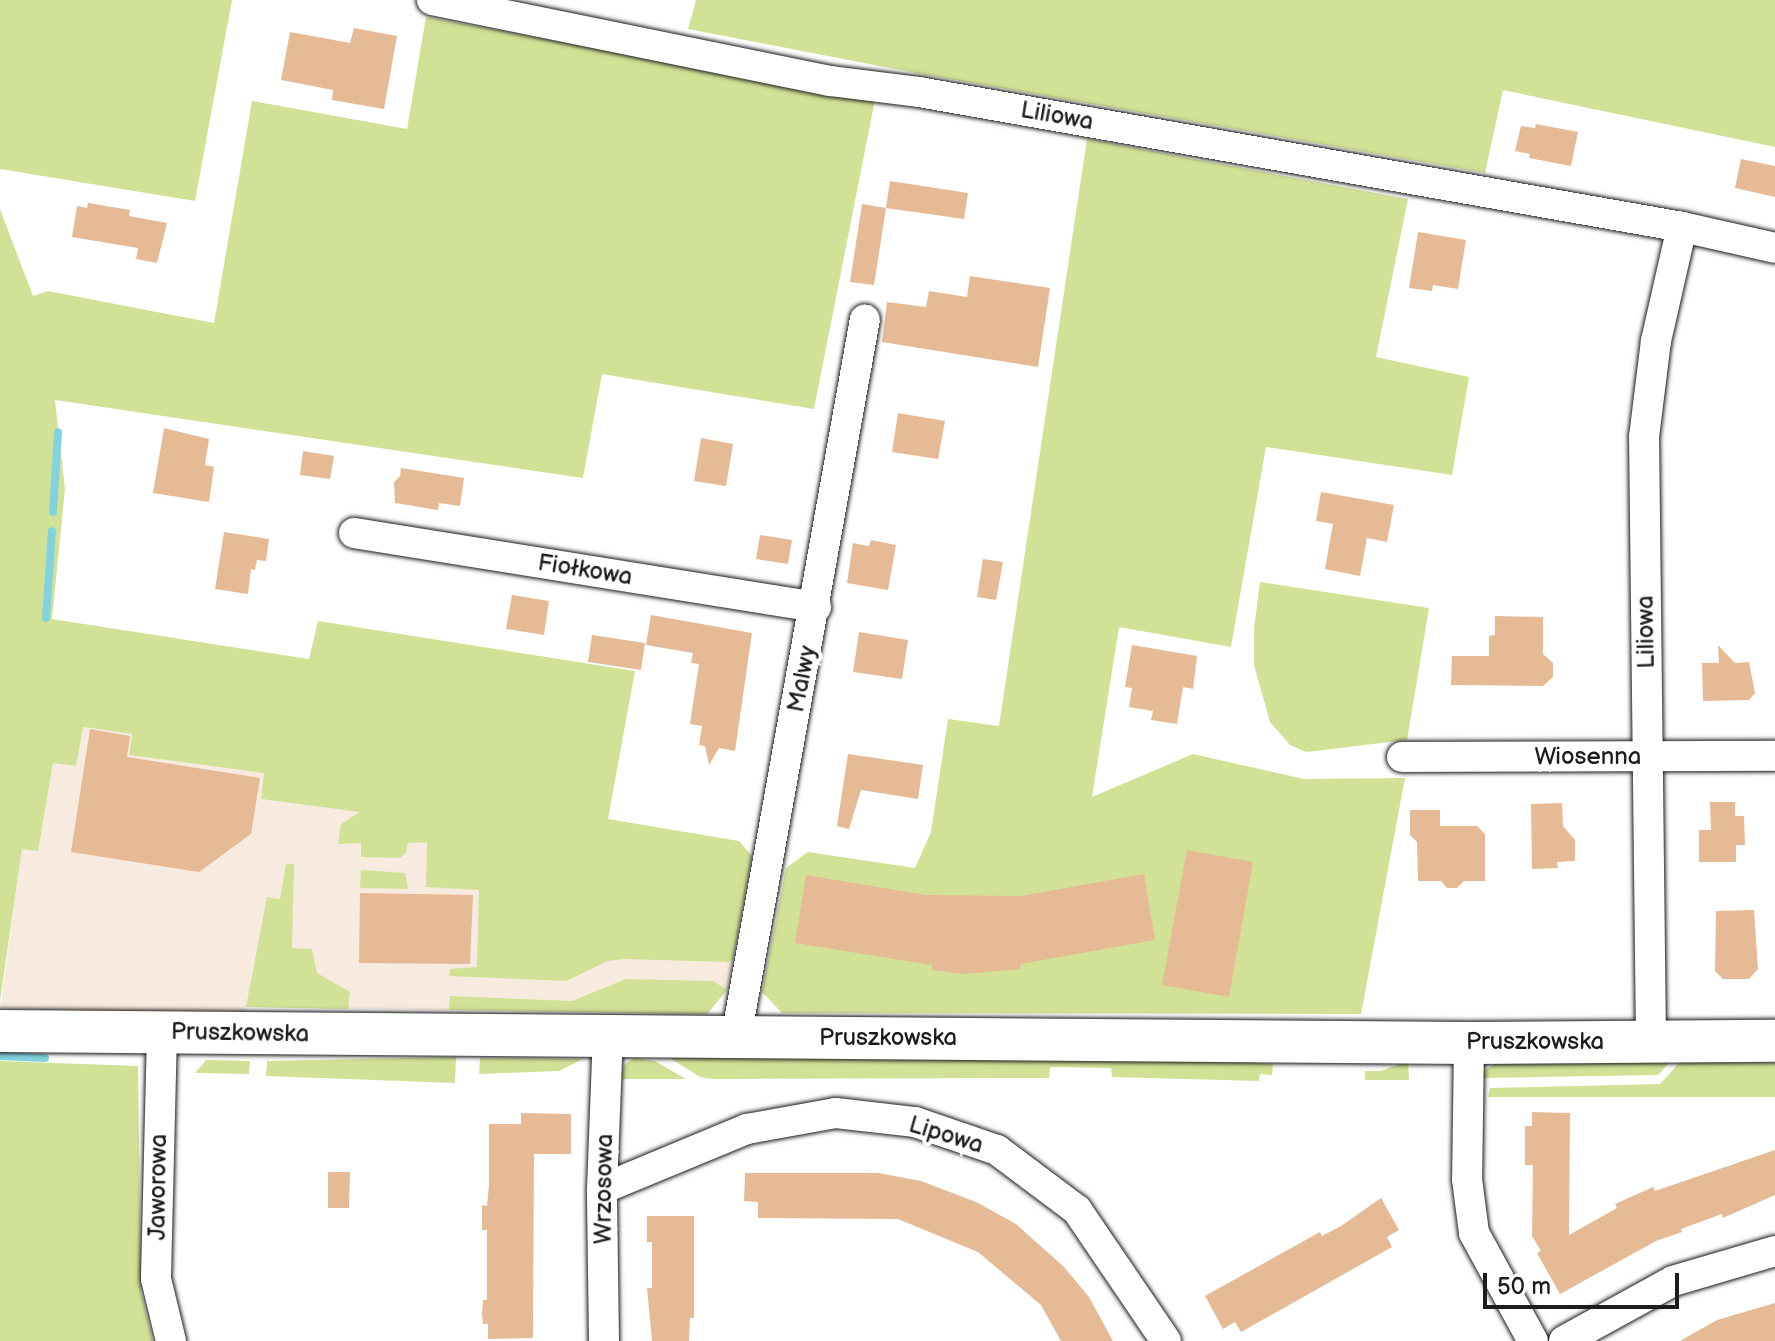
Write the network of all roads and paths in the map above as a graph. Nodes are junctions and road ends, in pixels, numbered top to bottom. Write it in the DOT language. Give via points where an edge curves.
graph roads {
  1 [pos="432,0"];
  2 [pos="1682,227"];
  3 [pos="1775,248"];
  4 [pos="865,319"];
  5 [pos="354,533"];
  6 [pos="816,607"];
  7 [pos="1775,756"];
  8 [pos="1402,757"];
  9 [pos="1648,758"];
  10 [pos="0,1031"];
  11 [pos="162,1032"];
  12 [pos="608,1036"];
  13 [pos="736,1038"];
  14 [pos="1651,1041"];
  15 [pos="1775,1041"];
  16 [pos="1469,1043"];
  17 [pos="602,1189"];
  18 [pos="1775,1251"];
  19 [pos="1155,1337"];
  20 [pos="171,1341"];
  21 [pos="604,1341"];
  22 [pos="1533,1341"];
  23 [pos="1564,1341"];
  1 -- 2 [label="street, Liliowa" via="830,81 934,94"];
  2 -- 3 [label="street, Liliowa"];
  2 -- 9 [label="street, Liliowa" via="1656,341 1644,437"];
  4 -- 6 [label="street, Malwy"];
  5 -- 6 [label="street, Fiołkowa"];
  6 -- 13 [label="street, Malwy"];
  7 -- 9 [label="street, Wiosenna"];
  8 -- 9 [label="street, Wiosenna"];
  9 -- 14 [label="street, Liliowa"];
  10 -- 11 [label="street, Pruszkowska"];
  11 -- 12 [label="street, Pruszkowska"];
  11 -- 20 [label="street, Jaworowa" via="156,1279"];
  12 -- 13 [label="street, Pruszkowska"];
  12 -- 17 [label="street, Wrzosowa"];
  13 -- 16 [label="street, Pruszkowska"];
  14 -- 15 [label="street, Pruszkowska"];
  14 -- 16 [label="street, Pruszkowska"];
  16 -- 22 [label="street" via="1467,1179 1474,1233"];
  17 -- 19 [label="street, Lipowa" via="747,1129 836,1113 915,1122 997,1150 1077,1210"];
  17 -- 21 [label="street, Wrzosowa"];
  18 -- 23 [label="street" via="1673,1281"];
}
